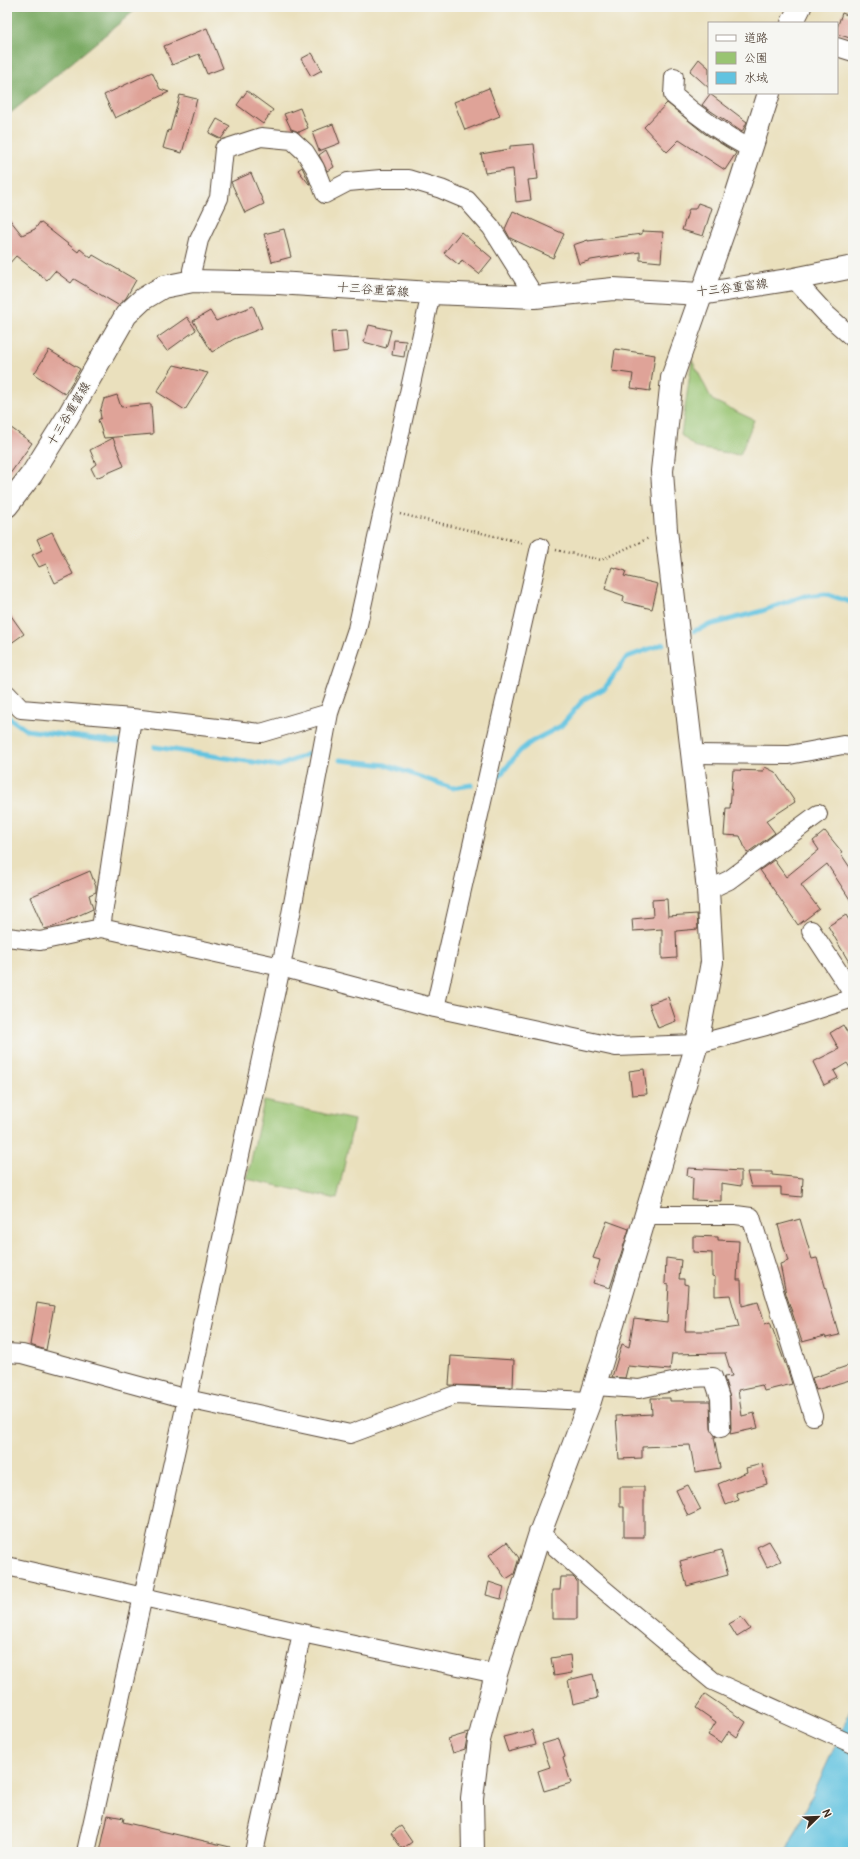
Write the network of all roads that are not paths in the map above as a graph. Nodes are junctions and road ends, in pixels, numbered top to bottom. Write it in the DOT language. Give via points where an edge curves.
graph roads {
  1 [pos="800,7"];
  2 [pos="792,22"];
  3 [pos="838,47"];
  4 [pos="853,52"];
  5 [pos="674,77"];
  6 [pos="769,94"];
  7 [pos="750,149"];
  8 [pos="853,267"];
  9 [pos="794,279"];
  10 [pos="193,282"];
  11 [pos="431,293"];
  12 [pos="701,294"];
  13 [pos="535,297"];
  14 [pos="853,338"];
  15 [pos="7,506"];
  16 [pos="540,547"];
  17 [pos="7,694"];
  18 [pos="329,713"];
  19 [pos="132,718"];
  20 [pos="853,746"];
  21 [pos="693,754"];
  22 [pos="818,814"];
  23 [pos="708,890"];
  24 [pos="101,928"];
  25 [pos="811,930"];
  26 [pos="7,937"];
  27 [pos="281,967"];
  28 [pos="853,994"];
  29 [pos="853,998"];
  30 [pos="435,1008"];
  31 [pos="697,1044"];
  32 [pos="646,1215"];
  33 [pos="7,1354"];
  34 [pos="592,1393"];
  35 [pos="187,1399"];
  36 [pos="812,1416"];
  37 [pos="721,1428"];
  38 [pos="540,1533"];
  39 [pos="7,1566"];
  40 [pos="142,1596"];
  41 [pos="302,1633"];
  42 [pos="496,1674"];
  43 [pos="853,1744"];
  44 [pos="86,1852"];
  45 [pos="254,1852"];
  46 [pos="473,1852"];
  1 -- 2 [label="street"];
  3 -- 4 [label="street"];
  5 -- 7 [label="street" via="673,94 693,113"];
  6 -- 7 [label="street"];
  7 -- 12 [label="street"];
  8 -- 9 [label="street, 十三谷重富線"];
  9 -- 12 [label="street, 十三谷重富線"];
  9 -- 14 [label="street" via="826,314"];
  10 -- 11 [label="street, 十三谷重富線" via="278,283"];
  10 -- 13 [label="street" via="192,270 199,240 219,198 224,149 261,137 292,140 305,152 326,194 348,182 408,180 441,189 467,200 491,227"];
  10 -- 15 [label="street, 十三谷重富線" via="164,287 143,299 126,315 32,474"];
  11 -- 13 [label="street, 十三谷重富線"];
  11 -- 18 [label="street" via="357,629"];
  12 -- 13 [label="street, 十三谷重富線" via="613,289"];
  12 -- 21 [label="street" via="672,378 662,471 666,530"];
  16 -- 30 [label="street"];
  17 -- 19 [label="street" via="21,709"];
  18 -- 19 [label="street" via="261,733"];
  18 -- 27 [label="street"];
  19 -- 24 [label="street"];
  20 -- 21 [label="street" via="843,745 789,755"];
  21 -- 23 [label="street"];
  22 -- 23 [label="street" via="729,880"];
  23 -- 31 [label="street" via="712,962"];
  24 -- 26 [label="street" via="40,941"];
  24 -- 27 [label="street"];
  25 -- 28 [label="street"];
  27 -- 30 [label="street"];
  27 -- 35 [label="street"];
  29 -- 31 [label="street" via="766,1026"];
  30 -- 31 [label="street" via="616,1048"];
  31 -- 32 [label="street"];
  32 -- 34 [label="street"];
  32 -- 36 [label="street" via="751,1217"];
  33 -- 35 [label="street" via="22,1354"];
  34 -- 35 [label="street" via="455,1395 350,1434"];
  34 -- 37 [label="street" via="639,1389 691,1378 713,1377 720,1398"];
  34 -- 38 [label="street"];
  35 -- 40 [label="street"];
  38 -- 42 [label="street"];
  38 -- 43 [label="street" via="713,1681"];
  39 -- 40 [label="street"];
  40 -- 41 [label="street"];
  40 -- 44 [label="street"];
  41 -- 42 [label="street"];
  41 -- 45 [label="street"];
  42 -- 46 [label="street" via="479,1740 472,1798"];
}
